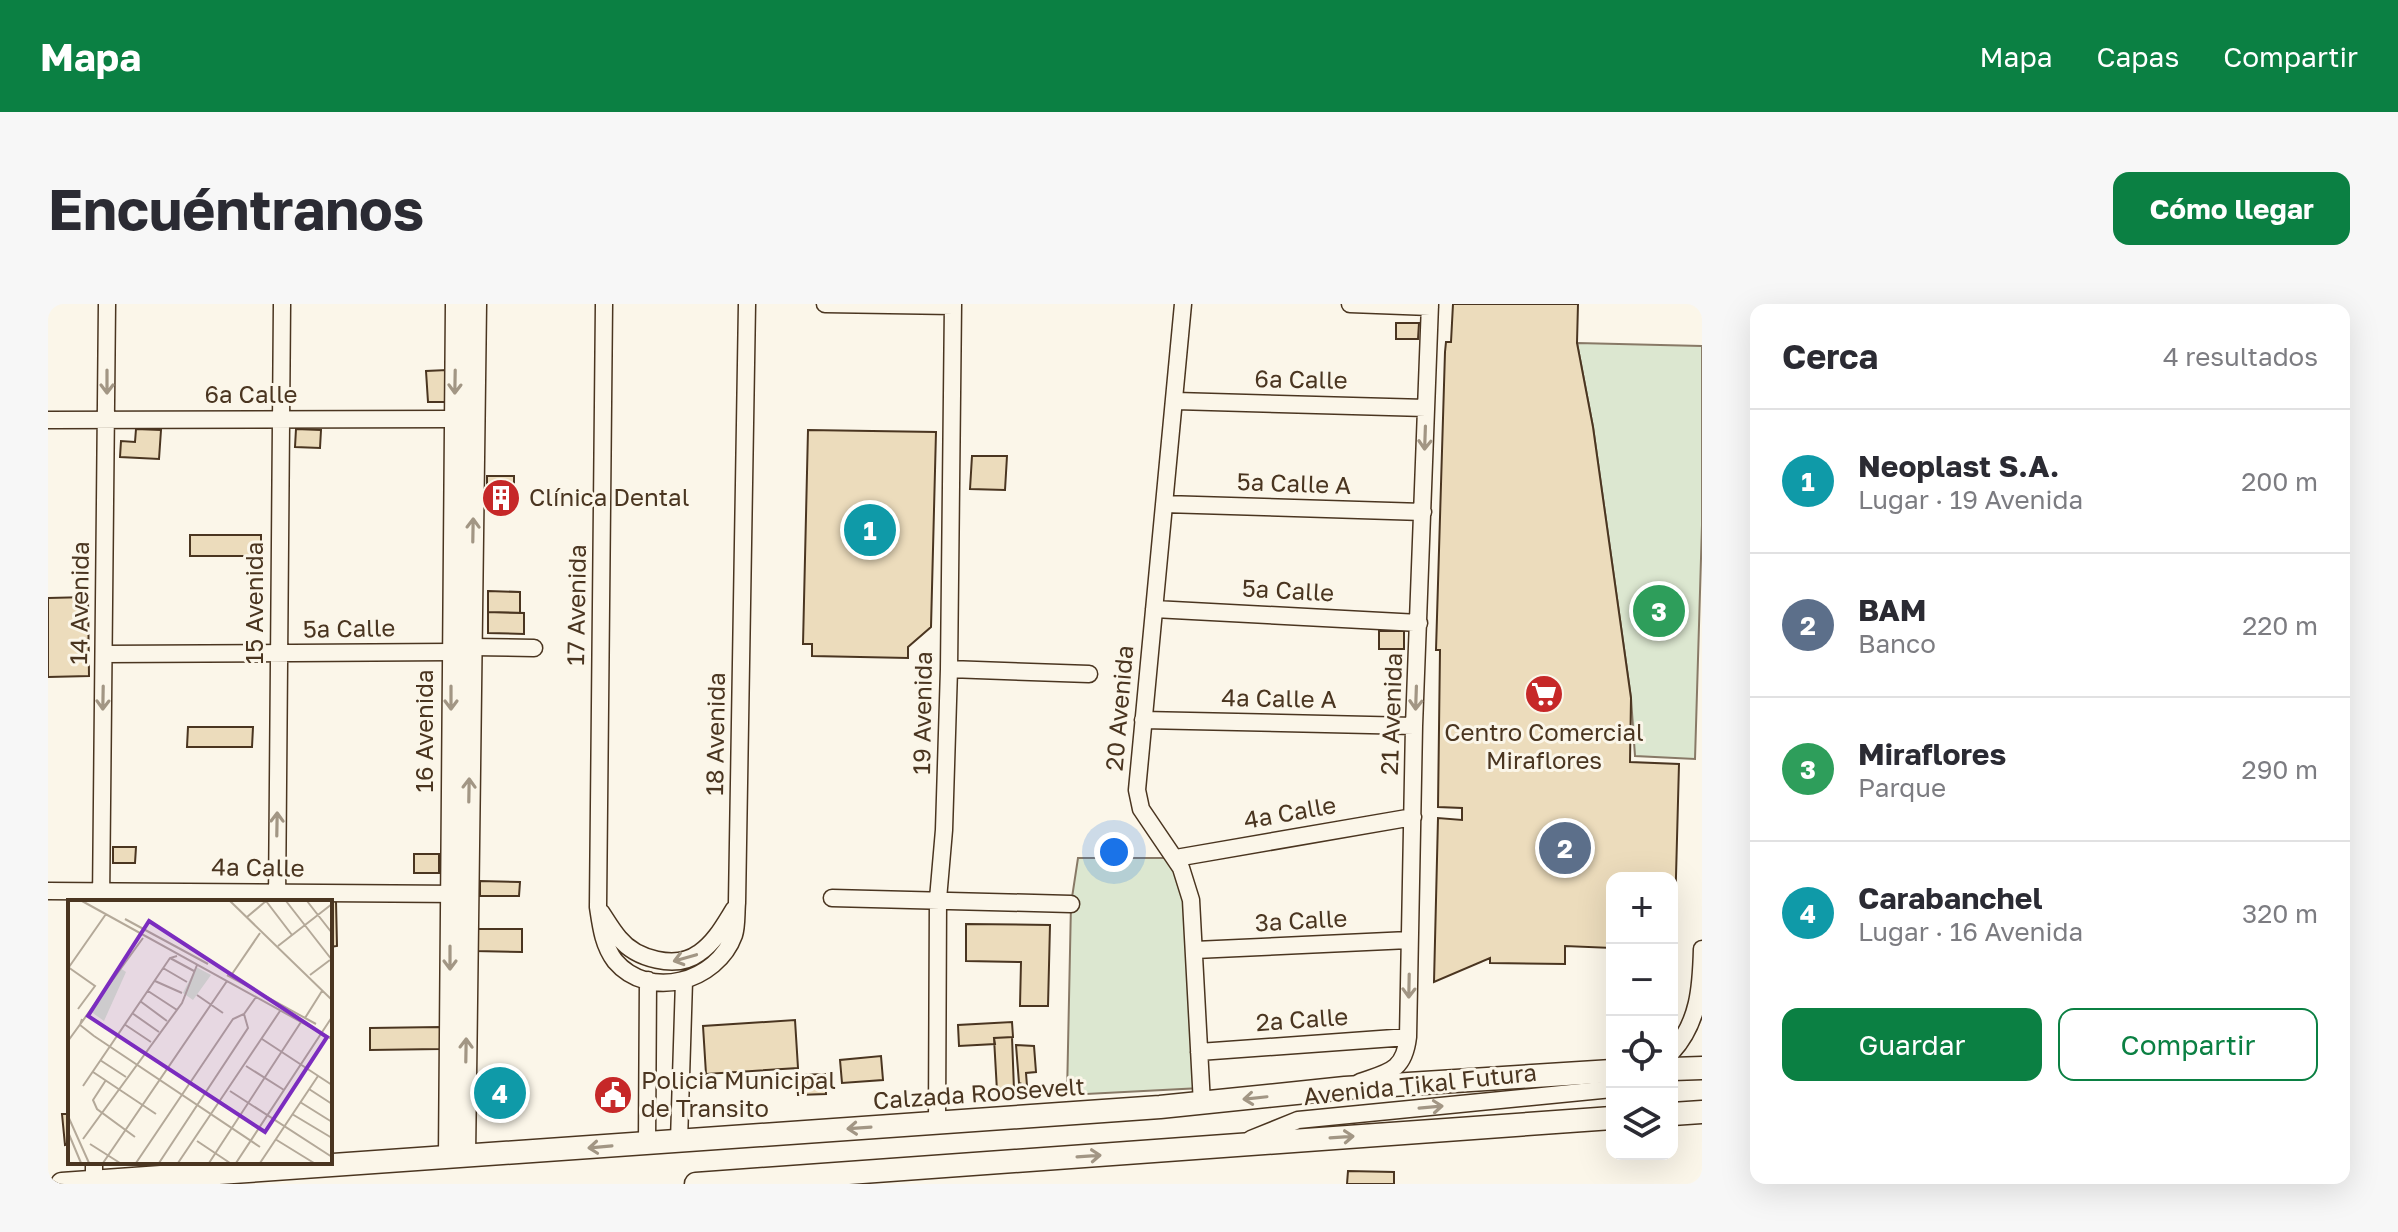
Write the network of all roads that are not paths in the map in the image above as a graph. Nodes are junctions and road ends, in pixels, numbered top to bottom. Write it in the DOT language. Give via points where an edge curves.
graph roads {
  1 [pos="107,304"];
  2 [pos="282,304"];
  3 [pos="456,304"];
  4 [pos="476,304"];
  5 [pos="604,304"];
  6 [pos="747,304"];
  7 [pos="825,304"];
  8 [pos="1183,304"];
  9 [pos="1350,304"];
  10 [pos="953,305"];
  11 [pos="1430,305"];
  12 [pos="1176,401"];
  13 [pos="1426,408"];
  14 [pos="281,419"];
  15 [pos="454,419"];
  16 [pos="48,420"];
  17 [pos="107,420"];
  18 [pos="1164,504"];
  19 [pos="1423,512"];
  20 [pos="1154,609"];
  21 [pos="1419,623"];
  22 [pos="534,648"];
  23 [pos="461,649"];
  24 [pos="104,654"];
  25 [pos="279,654"];
  26 [pos="949,669"];
  27 [pos="1089,674"];
  28 [pos="1143,720"];
  29 [pos="1414,726"];
  30 [pos="1413,817"];
  31 [pos="1176,858"];
  32 [pos="48,891"];
  33 [pos="459,894"];
  34 [pos="101,896"];
  35 [pos="277,897"];
  36 [pos="832,898"];
  37 [pos="938,899"];
  38 [pos="737,903"];
  39 [pos="1071,904"];
  40 [pos="598,907"];
  41 [pos="1409,940"];
  42 [pos="1702,949"];
  43 [pos="1195,950"];
  44 [pos="648,980"];
  45 [pos="684,981"];
  46 [pos="1408,1037"];
  47 [pos="1678,1044"];
  48 [pos="1199,1052"];
  49 [pos="1702,1068"];
  50 [pos="1678,1069"];
  51 [pos="1606,1071"];
  52 [pos="1345,1088"];
  53 [pos="1606,1090"];
  54 [pos="1202,1104"];
  55 [pos="1702,1112"];
  56 [pos="1678,1114"];
  57 [pos="1606,1118"];
  58 [pos="937,1123"];
  59 [pos="679,1141"];
  60 [pos="647,1143"];
  61 [pos="1236,1145"];
  62 [pos="457,1157"];
  63 [pos="332,1163"];
  64 [pos="316,1164"];
  65 [pos="276,1166"];
  66 [pos="936,1175"];
  67 [pos="94,1176"];
  68 [pos="62,1184"];
  69 [pos="696,1184"];
  1 -- 17 [label="street, 14 Avenida, one-way"];
  2 -- 14 [label="street, 15 Avenida"];
  3 -- 15 [label="main road, 16 Avenida, one-way"];
  23 -- 4 [label="main road, 16 Avenida, one-way"];
  5 -- 40 [label="street, 17 Avenida"];
  6 -- 38 [label="street, 18 Avenida"];
  7 -- 10 [label="street"];
  8 -- 12 [label="street, 20 Avenida"];
  9 -- 11 [label="street"];
  10 -- 26 [label="street, 19 Avenida"];
  11 -- 13 [label="street, 21 Avenida"];
  12 -- 13 [label="street, 6a Calle"];
  12 -- 18 [label="street, 20 Avenida"];
  13 -- 19 [label="street, 21 Avenida, one-way"];
  14 -- 15 [label="street, 6a Calle"];
  14 -- 17 [label="street, 6a Calle"];
  14 -- 25 [label="street, 15 Avenida"];
  15 -- 23 [label="main road, 16 Avenida"];
  16 -- 17 [label="street, 6a Calle"];
  17 -- 24 [label="street, 14 Avenida"];
  18 -- 19 [label="street, 5a Calle A"];
  18 -- 20 [label="street, 20 Avenida"];
  19 -- 21 [label="street, 21 Avenida"];
  20 -- 21 [label="street, 5a Calle"];
  20 -- 28 [label="street, 20 Avenida"];
  21 -- 29 [label="street, 21 Avenida, one-way"];
  22 -- 23 [label="street, 5a Calle"];
  23 -- 25 [label="street, 5a Calle"];
  23 -- 33 [label="main road, 16 Avenida"];
  24 -- 25 [label="street, 5a Calle"];
  24 -- 34 [label="street, 14 Avenida, one-way"];
  35 -- 25 [label="street, 15 Avenida, one-way"];
  26 -- 27 [label="street"];
  26 -- 37 [label="street, 19 Avenida"];
  28 -- 29 [label="street, 4a Calle A"];
  28 -- 31 [label="street, 20 Avenida" via="1137,790 1141,809"];
  29 -- 30 [label="street, 21 Avenida"];
  30 -- 31 [label="street, 4a Calle"];
  30 -- 41 [label="street, 21 Avenida"];
  31 -- 43 [label="street, 20 Avenida" via="1191,900"];
  32 -- 34 [label="street, 4a Calle"];
  33 -- 35 [label="street, 4a Calle"];
  33 -- 62 [label="main road, 16 Avenida"];
  34 -- 35 [label="street, 4a Calle"];
  36 -- 37 [label="street"];
  37 -- 39 [label="street"];
  37 -- 58 [label="street, 19 Avenida"];
  38 -- 40 [label="street, one-way" via="718,936 697,955 670,962 644,956 621,941"];
  38 -- 45 [label="street, 18 Avenida" via="734,934 720,958"];
  40 -- 44 [label="street, 17 Avenida" via="602,937 615,960"];
  41 -- 43 [label="street, 3a Calle"];
  41 -- 46 [label="street, 21 Avenida, one-way"];
  42 -- 47 [label="street" via="1694,1016"];
  43 -- 48 [label="street, 20 Avenida"];
  44 -- 45 [label="street"];
  44 -- 60 [label="street"];
  45 -- 59 [label="street"];
  46 -- 48 [label="street, 2a Calle"];
  46 -- 52 [label="street, 21 Avenida" via="1402,1061 1393,1070"];
  48 -- 54 [label="street, 20 Avenida"];
  49 -- 50 [label="highway"];
  51 -- 52 [label="highway, Calzada Roosevelt"];
  52 -- 54 [label="highway, Calzada Roosevelt, one-way"];
  61 -- 53 [label="street, Avenida Tikal Futura, one-way" via="1298,1120"];
  54 -- 58 [label="highway, Calzada Roosevelt"];
  55 -- 56 [label="highway"];
  61 -- 57 [label="highway, one-way"];
  58 -- 59 [label="highway, Calzada Roosevelt, one-way"];
  59 -- 60 [label="highway, Calzada Roosevelt"];
  60 -- 62 [label="highway, Calzada Roosevelt, one-way"];
  66 -- 61 [label="highway, one-way"];
  62 -- 63 [label="highway, Calzada Roosevelt"];
  64 -- 65 [label="highway, Calzada Roosevelt"];
  65 -- 67 [label="highway, Calzada Roosevelt"];
  66 -- 69 [label="highway"];
  67 -- 68 [label="highway, Calzada Roosevelt"];
}
